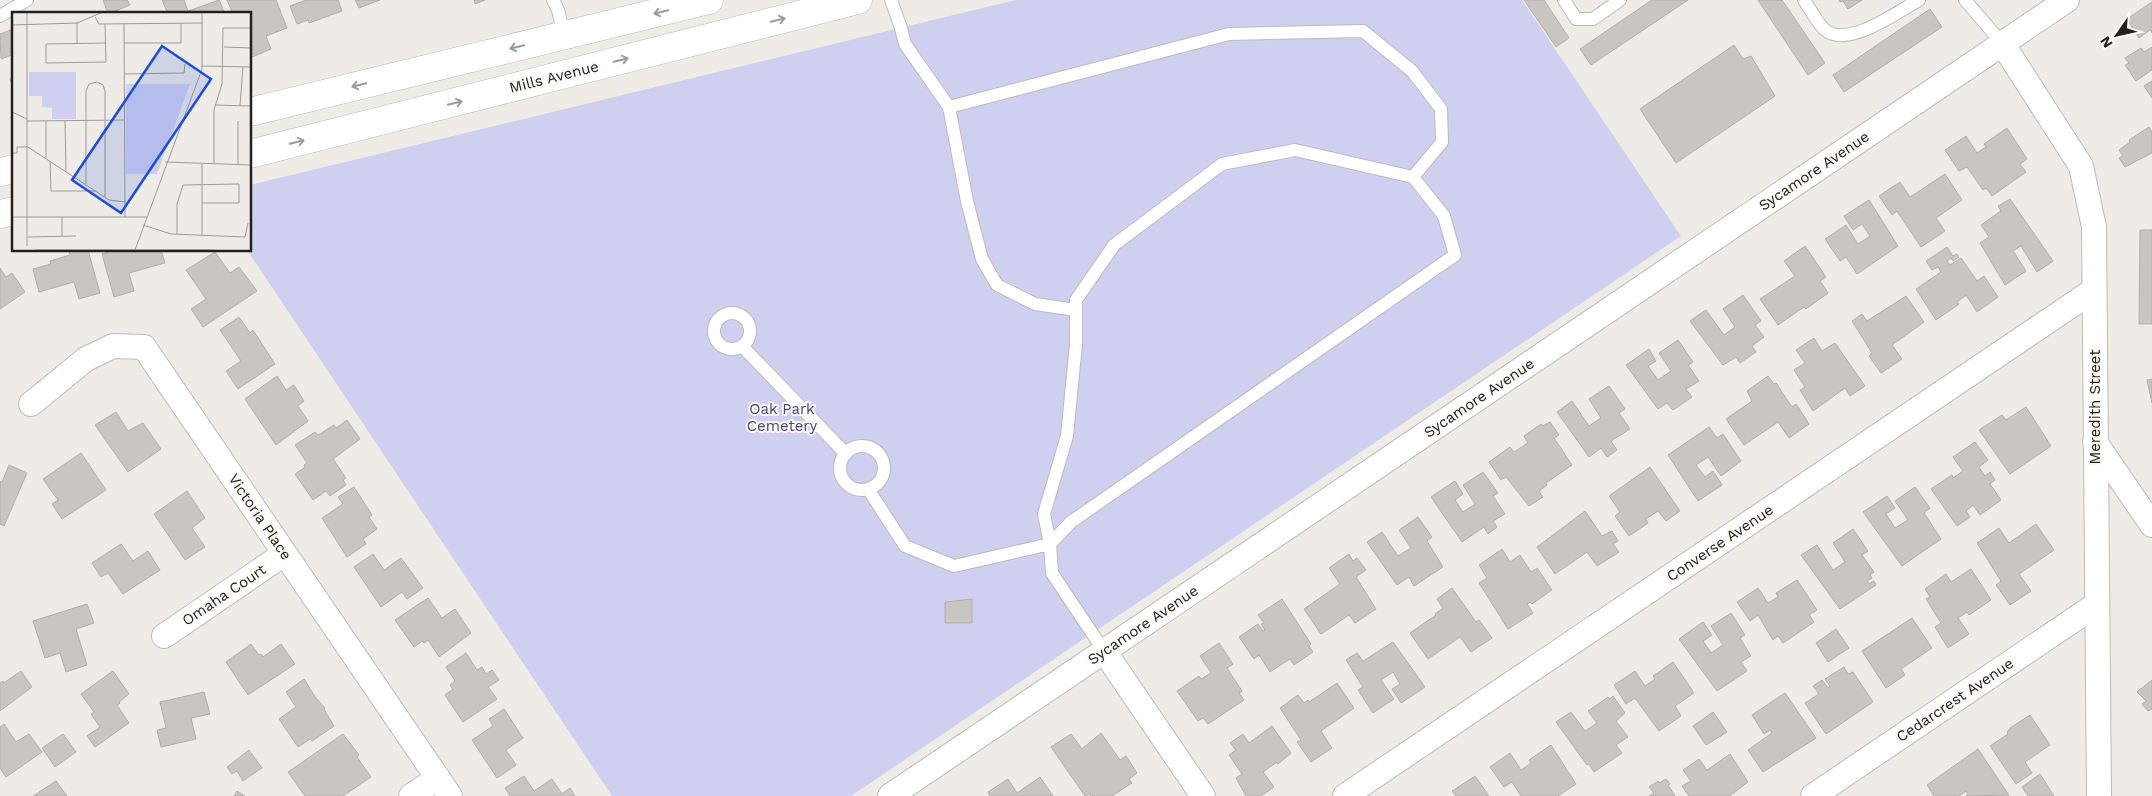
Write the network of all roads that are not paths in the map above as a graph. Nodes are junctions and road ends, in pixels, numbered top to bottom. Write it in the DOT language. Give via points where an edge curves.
graph roads {
  1 [pos="27,0"];
  2 [pos="553,0"];
  3 [pos="709,0"];
  4 [pos="858,0"];
  5 [pos="891,0"];
  6 [pos="1564,0"];
  7 [pos="1620,0"];
  8 [pos="1804,0"];
  9 [pos="1919,0"];
  10 [pos="1965,0"];
  11 [pos="2067,0"];
  12 [pos="0,16"];
  13 [pos="564,35"];
  14 [pos="2002,43"];
  15 [pos="574,72"];
  16 [pos="949,107"];
  17 [pos="251,112"];
  18 [pos="251,154"];
  19 [pos="1413,176"];
  20 [pos="2094,290"];
  21 [pos="1076,310"];
  22 [pos="742,346"];
  23 [pos="31,404"];
  24 [pos="2095,442"];
  25 [pos="846,454"];
  26 [pos="868,489"];
  27 [pos="2152,525"];
  28 [pos="1050,544"];
  29 [pos="284,554"];
  30 [pos="2097,604"];
  31 [pos="164,636"];
  32 [pos="1104,651"];
  33 [pos="444,787"];
  34 [pos="411,796"];
  35 [pos="890,796"];
  36 [pos="1202,796"];
  37 [pos="1345,796"];
  38 [pos="1813,796"];
  39 [pos="2099,796"];
  1 -- 12 [label="lane"];
  2 -- 13 [label="lane"];
  3 -- 13 [label="main road, one-way"];
  15 -- 4 [label="main road, Mills Avenue, one-way"];
  5 -- 16 [label="lane" via="905,44"];
  6 -- 7 [label="lane" via="1576,19 1593,20"];
  8 -- 9 [label="lane" via="1824,30 1839,36 1855,35"];
  10 -- 14 [label="lane"];
  11 -- 14 [label="street, Sycamore Avenue"];
  13 -- 15 [label="main road"];
  13 -- 17 [label="main road, one-way"];
  14 -- 20 [label="street, Meredith Street" via="2081,166 2094,227"];
  14 -- 32 [label="street, Sycamore Avenue"];
  18 -- 15 [label="main road, Mills Avenue, one-way"];
  16 -- 19 [label="lane" via="1229,34 1363,31 1412,71 1441,110 1442,142"];
  16 -- 21 [label="lane" via="982,259 997,285 1035,304"];
  19 -- 21 [label="lane" via="1294,150 1222,164 1114,245 1076,300"];
  19 -- 28 [label="lane" via="1444,216 1455,255 1071,522"];
  20 -- 24 [label="street, Meredith Street"];
  20 -- 37 [label="street, Converse Avenue"];
  21 -- 28 [label="lane" via="1067,436 1044,514"];
  22 -- 25 [label="lane"];
  23 -- 29 [label="street, Victoria Place" via="93,356 113,346 144,347"];
  24 -- 27 [label="street"];
  24 -- 30 [label="street, Meredith Street"];
  25 -- 26 [label="lane" via="841,460 840,474 848,486 861,491"];
  25 -- 26 [label="lane" via="850,449 863,445 876,450 884,462 883,476"];
  26 -- 28 [label="lane" via="904,546 954,566"];
  28 -- 32 [label="lane" via="1052,573"];
  29 -- 31 [label="street, Omaha Court"];
  29 -- 33 [label="street, Victoria Place"];
  30 -- 38 [label="street, Cedarcrest Avenue"];
  30 -- 39 [label="street, Meredith Street"];
  32 -- 35 [label="street, Sycamore Avenue"];
  32 -- 36 [label="street"];
  33 -- 34 [label="street"];
}
